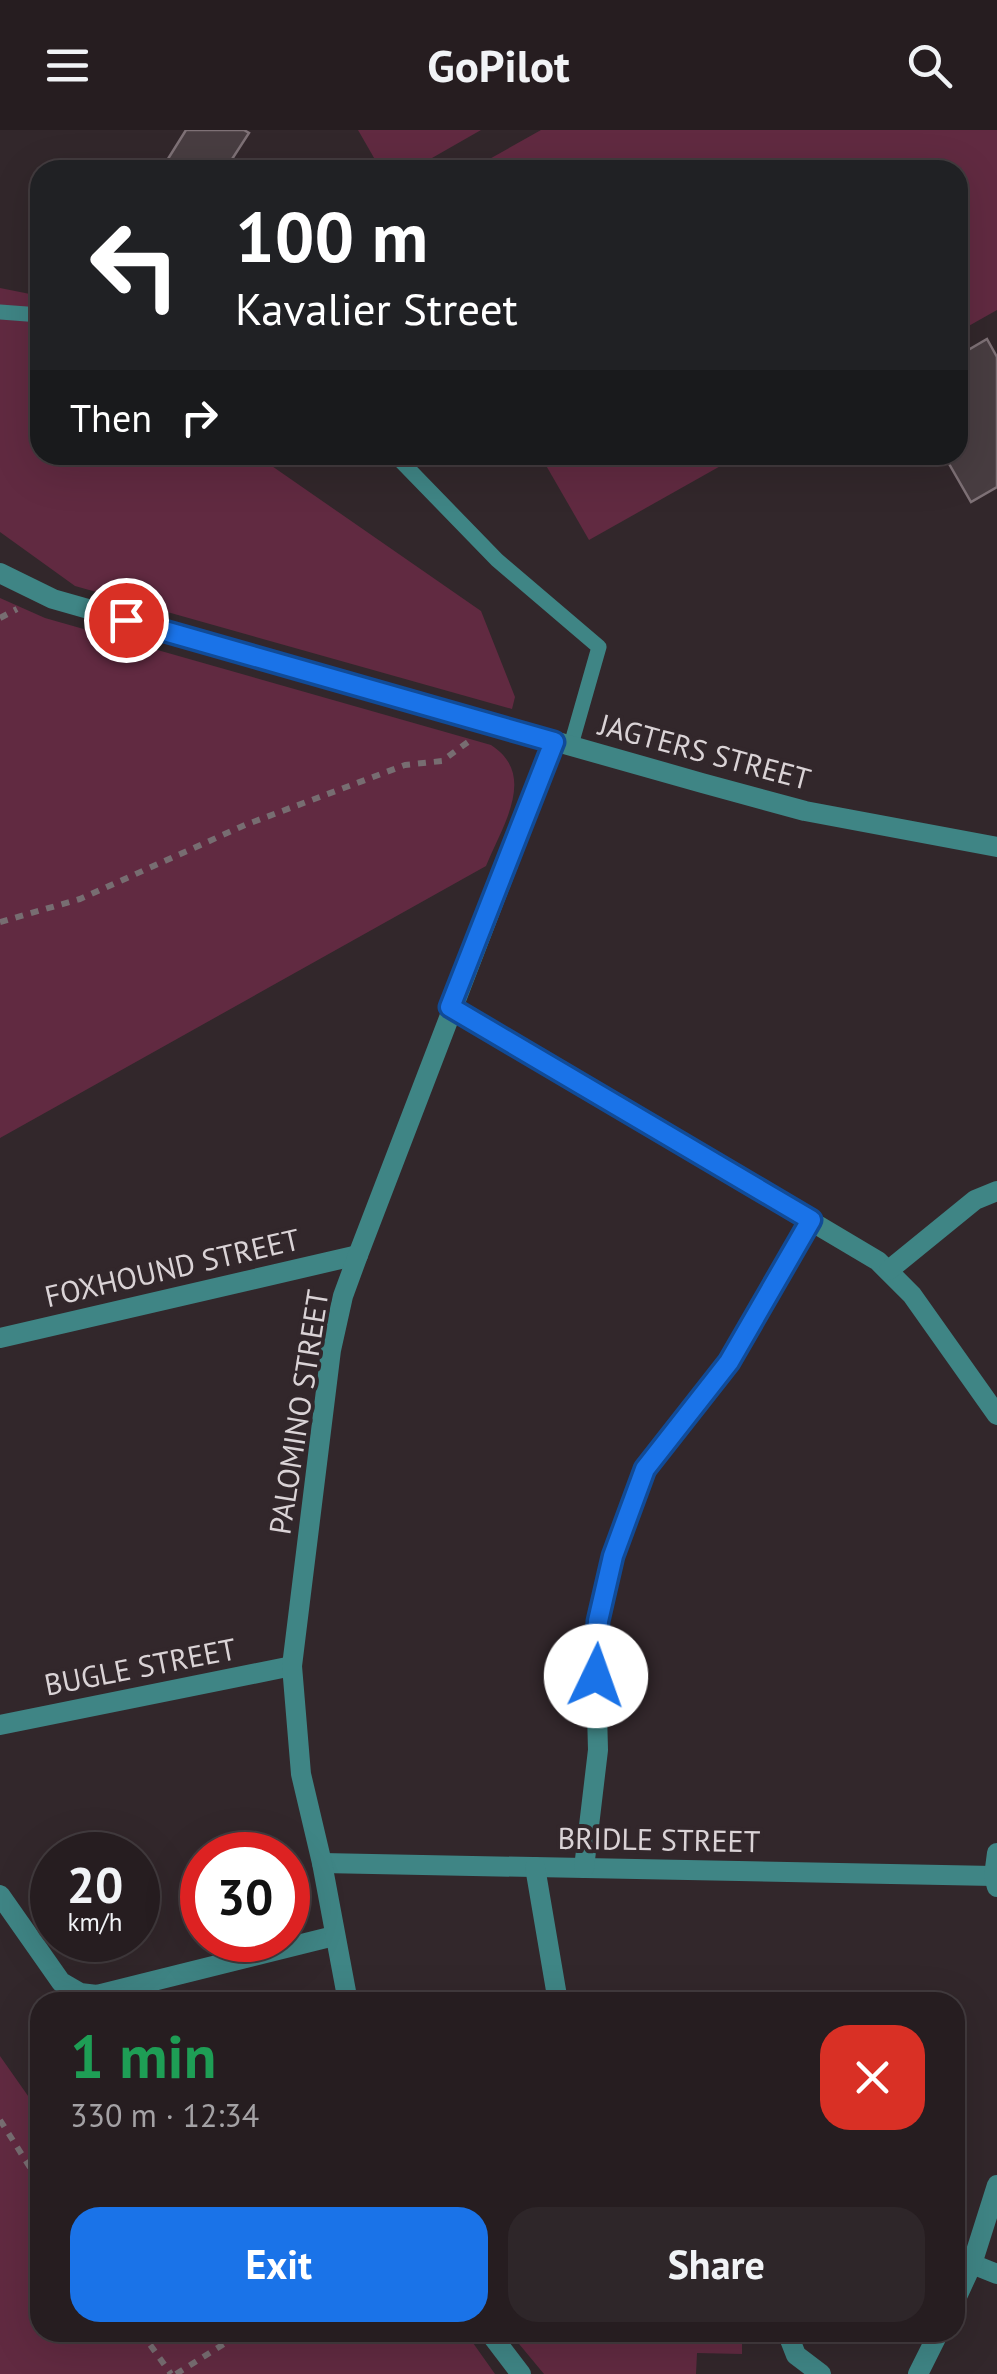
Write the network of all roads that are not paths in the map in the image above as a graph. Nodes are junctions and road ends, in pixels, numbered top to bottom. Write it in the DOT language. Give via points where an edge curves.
graph roads {
  1 [pos="0,312"];
  2 [pos="30,314"];
  3 [pos="405,465"];
  4 [pos="0,573"];
  5 [pos="563,744"];
  6 [pos="997,847"];
  7 [pos="450,1007"];
  8 [pos="997,1190"];
  9 [pos="811,1220"];
  10 [pos="358,1255"];
  11 [pos="889,1270"];
  12 [pos="0,1338"];
  13 [pos="997,1415"];
  14 [pos="292,1666"];
  15 [pos="0,1725"];
  16 [pos="997,1853"];
  17 [pos="322,1864"];
  18 [pos="534,1867"];
  19 [pos="584,1868"];
  20 [pos="995,1882"];
  21 [pos="0,1895"];
  22 [pos="334,1936"];
  23 [pos="77,1992"];
  24 [pos="109,1992"];
  25 [pos="346,1992"];
  26 [pos="556,1992"];
  27 [pos="997,2185"];
  28 [pos="972,2264"];
  29 [pos="997,2274"];
  30 [pos="965,2279"];
  31 [pos="497,2342"];
  32 [pos="791,2342"];
  33 [pos="934,2342"];
  34 [pos="520,2374"];
  35 [pos="822,2374"];
  36 [pos="918,2374"];
  1 -- 2 [label="lane"];
  3 -- 5 [label="lane" via="497,560 599,647"];
  4 -- 5 [label="street, JAGTERS STREET" via="53,599"];
  5 -- 6 [label="street, JAGTERS STREET" via="806,811"];
  5 -- 7 [label="street, PALOMINO STREET"];
  7 -- 9 [label="street"];
  7 -- 10 [label="street, PALOMINO STREET"];
  8 -- 11 [label="street" via="975,1200"];
  9 -- 11 [label="street"];
  9 -- 19 [label="street" via="729,1362 658,1450 636,1490 598,1621 598,1750"];
  10 -- 12 [label="street, FOXHOUND STREET"];
  10 -- 14 [label="street, PALOMINO STREET" via="332,1350"];
  11 -- 13 [label="street"];
  14 -- 15 [label="street, BUGLE STREET"];
  14 -- 17 [label="street, PALOMINO STREET" via="301,1774"];
  16 -- 20 [label="street"];
  17 -- 18 [label="street, BRIDLE STREET"];
  17 -- 22 [label="street, PALOMINO STREET"];
  18 -- 19 [label="street, BRIDLE STREET"];
  18 -- 26 [label="street"];
  19 -- 20 [label="street, BRIDLE STREET"];
  21 -- 23 [label="street" via="61,1982"];
  22 -- 24 [label="street"];
  22 -- 25 [label="street, PALOMINO STREET"];
  27 -- 28 [label="street"];
  28 -- 29 [label="street"];
  28 -- 30 [label="street"];
  31 -- 34 [label="street"];
  32 -- 35 [label="street" via="796,2355"];
  33 -- 36 [label="street"];
}
